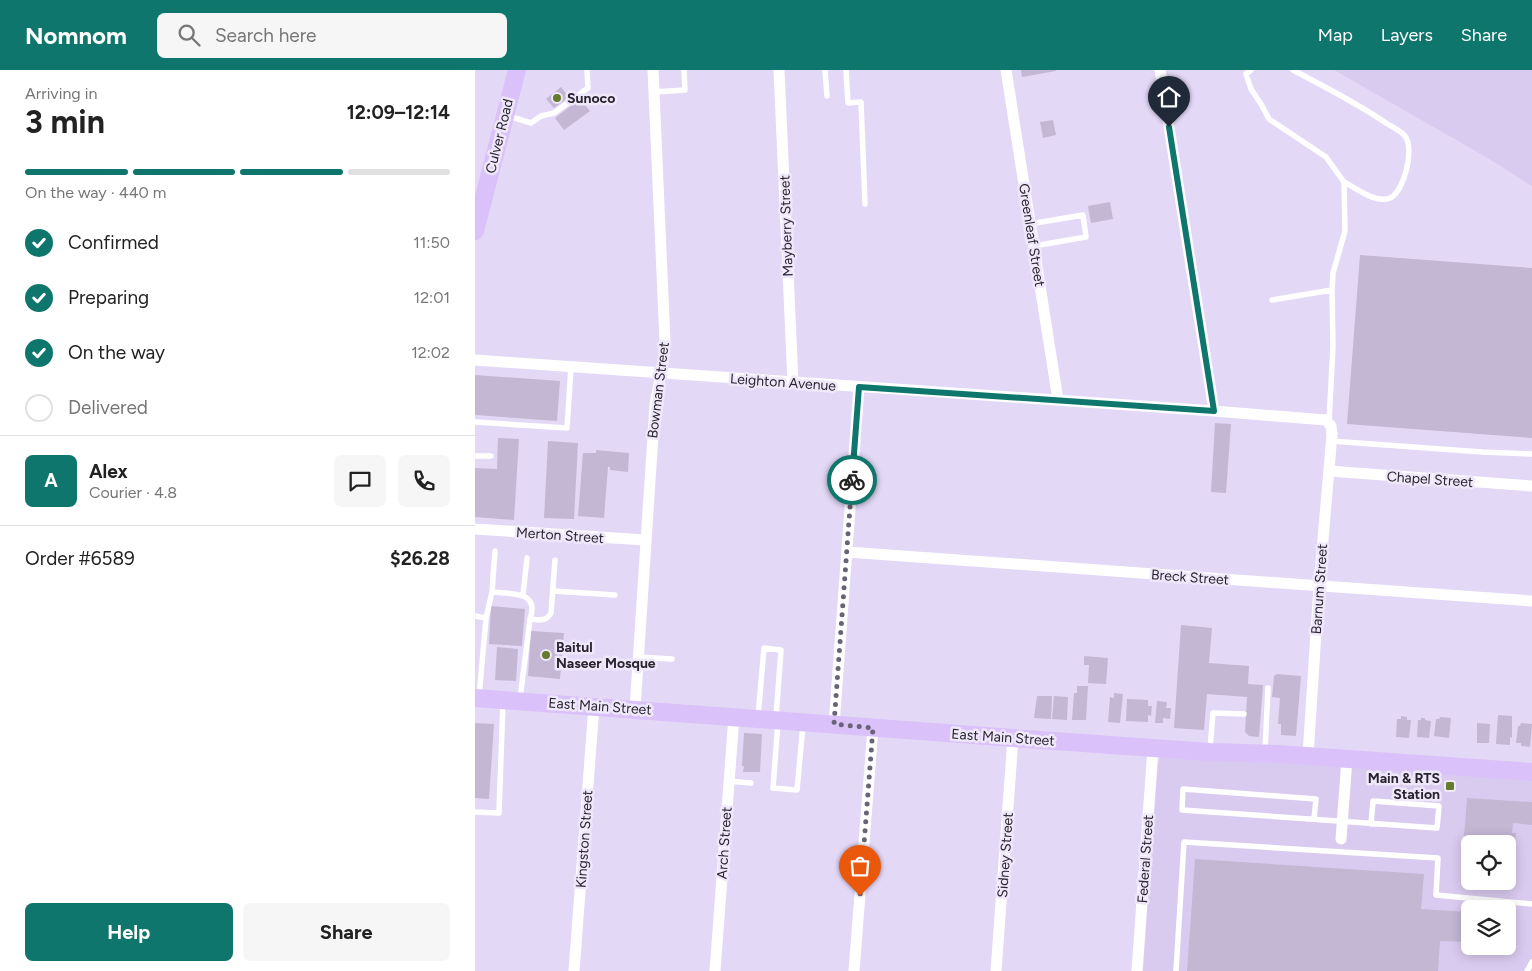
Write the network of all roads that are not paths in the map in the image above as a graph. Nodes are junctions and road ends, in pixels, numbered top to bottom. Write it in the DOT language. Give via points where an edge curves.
graph roads {
  1 [pos="517,70"];
  2 [pos="587,70"];
  3 [pos="653,70"];
  4 [pos="684,70"];
  5 [pos="779,70"];
  6 [pos="825,70"];
  7 [pos="846,70"];
  8 [pos="1007,70"];
  9 [pos="1160,70"];
  10 [pos="1251,70"];
  11 [pos="1293,70"];
  12 [pos="654,92"];
  13 [pos="827,96"];
  14 [pos="505,115"];
  15 [pos="1344,182"];
  16 [pos="865,204"];
  17 [pos="1030,224"];
  18 [pos="475,231"];
  19 [pos="1034,246"];
  20 [pos="1332,290"];
  21 [pos="1272,300"];
  22 [pos="475,360"];
  23 [pos="571,367"];
  24 [pos="661,373"];
  25 [pos="793,382"];
  26 [pos="859,387"];
  27 [pos="1058,400"];
  28 [pos="1214,411"];
  29 [pos="475,422"];
  30 [pos="1329,423"];
  31 [pos="1331,441"];
  32 [pos="1532,454"];
  33 [pos="475,456"];
  34 [pos="491,456"];
  35 [pos="1329,471"];
  36 [pos="1532,486"];
  37 [pos="475,529"];
  38 [pos="645,540"];
  39 [pos="495,551"];
  40 [pos="847,552"];
  41 [pos="527,558"];
  42 [pos="555,560"];
  43 [pos="1319,586"];
  44 [pos="553,591"];
  45 [pos="492,592"];
  46 [pos="523,595"];
  47 [pos="615,595"];
  48 [pos="1532,601"];
  49 [pos="475,616"];
  50 [pos="486,618"];
  51 [pos="530,619"];
  52 [pos="638,657"];
  53 [pos="672,659"];
  54 [pos="1268,688"];
  55 [pos="477,698"];
  56 [pos="511,700"];
  57 [pos="594,706"];
  58 [pos="635,709"];
  59 [pos="1244,714"];
  60 [pos="734,716"];
  61 [pos="758,718"];
  62 [pos="777,719"];
  63 [pos="803,722"];
  64 [pos="834,724"];
  65 [pos="873,728"];
  66 [pos="1013,738"];
  67 [pos="1153,748"];
  68 [pos="1209,752"];
  69 [pos="1265,753"];
  70 [pos="1308,756"];
  71 [pos="1347,759"];
  72 [pos="1532,772"];
  73 [pos="728,781"];
  74 [pos="751,783"];
  75 [pos="475,812"];
  76 [pos="1314,820"];
  77 [pos="1342,822"];
  78 [pos="1371,824"];
  79 [pos="1341,839"];
  80 [pos="1340,852"];
  81 [pos="1532,904"];
  82 [pos="1532,962"];
  83 [pos="574,971"];
  84 [pos="715,971"];
  85 [pos="854,971"];
  86 [pos="996,971"];
  87 [pos="1137,971"];
  88 [pos="1176,971"];
  89 [pos="1527,971"];
  1 -- 14 [label="main road, Culver Road"];
  2 -- 14 [label="lane" via="588,88 554,113 531,123"];
  3 -- 12 [label="street, Bowman Street"];
  4 -- 12 [label="lane" via="685,90"];
  5 -- 25 [label="street, Mayberry Street"];
  6 -- 13 [label="lane"];
  7 -- 16 [label="lane" via="848,103 861,102"];
  8 -- 17 [label="street, Greenleaf Street"];
  9 -- 28 [label="street"];
  10 -- 15 [label="lane" via="1246,74 1251,89 1269,119 1326,157"];
  11 -- 15 [label="lane" via="1368,111 1405,136 1409,159 1399,192 1389,199 1377,199"];
  12 -- 24 [label="street, Bowman Street" via="665,341"];
  14 -- 18 [label="main road, Culver Road"];
  15 -- 20 [label="lane" via="1345,231 1333,272"];
  17 -- 19 [label="street, Greenleaf Street"];
  17 -- 19 [label="lane" via="1083,215 1086,236"];
  19 -- 27 [label="street, Greenleaf Street"];
  20 -- 21 [label="lane"];
  20 -- 30 [label="lane"];
  22 -- 23 [label="street, Leighton Avenue"];
  23 -- 24 [label="street, Leighton Avenue"];
  23 -- 29 [label="lane" via="567,428"];
  24 -- 25 [label="street, Leighton Avenue"];
  24 -- 38 [label="street, Bowman Street" via="655,405"];
  25 -- 26 [label="street, Leighton Avenue"];
  26 -- 27 [label="street, Leighton Avenue"];
  26 -- 40 [label="street"];
  27 -- 28 [label="street, Leighton Avenue"];
  28 -- 30 [label="street, Leighton Avenue" via="1319,419"];
  30 -- 31 [label="street, Barnum Street"];
  31 -- 32 [label="lane"];
  31 -- 35 [label="street, Barnum Street"];
  33 -- 34 [label="lane"];
  35 -- 36 [label="street, Chapel Street"];
  35 -- 43 [label="street, Barnum Street"];
  37 -- 38 [label="street, Merton Street"];
  38 -- 52 [label="street, Bowman Street"];
  39 -- 45 [label="lane"];
  40 -- 43 [label="street, Breck Street"];
  40 -- 64 [label="street"];
  41 -- 46 [label="lane"];
  42 -- 44 [label="lane"];
  43 -- 48 [label="street, Breck Street"];
  43 -- 70 [label="street, Barnum Street"];
  44 -- 47 [label="lane"];
  44 -- 51 [label="lane" via="549,618"];
  45 -- 46 [label="lane"];
  45 -- 50 [label="lane"];
  46 -- 51 [label="lane" via="531,604"];
  49 -- 50 [label="lane"];
  50 -- 55 [label="lane"];
  51 -- 56 [label="lane"];
  52 -- 53 [label="lane"];
  52 -- 58 [label="street, Bowman Street"];
  54 -- 69 [label="lane"];
  55 -- 56 [label="main road, East Main Street"];
  56 -- 57 [label="main road, East Main Street"];
  56 -- 75 [label="lane" via="499,813"];
  57 -- 58 [label="main road, East Main Street"];
  57 -- 83 [label="street, Kingston Street"];
  58 -- 60 [label="main road, East Main Street"];
  59 -- 68 [label="lane" via="1213,713"];
  60 -- 61 [label="main road, East Main Street"];
  60 -- 73 [label="street, Arch Street"];
  61 -- 62 [label="main road, East Main Street"];
  61 -- 62 [label="lane" via="764,648 781,650"];
  62 -- 63 [label="main road, East Main Street"];
  62 -- 63 [label="lane" via="773,788 797,790"];
  63 -- 64 [label="main road, East Main Street"];
  64 -- 65 [label="main road, East Main Street"];
  65 -- 66 [label="main road, East Main Street"];
  65 -- 85 [label="street"];
  66 -- 67 [label="main road, East Main Street"];
  66 -- 86 [label="street, Sidney Street"];
  67 -- 68 [label="main road, East Main Street"];
  67 -- 87 [label="street, Federal Street"];
  68 -- 69 [label="main road, East Main Street"];
  69 -- 70 [label="main road, East Main Street"];
  70 -- 71 [label="main road, East Main Street"];
  71 -- 72 [label="main road, East Main Street"];
  71 -- 77 [label="street"];
  73 -- 74 [label="lane"];
  73 -- 84 [label="street, Arch Street"];
  76 -- 76 [label="lane" via="1181,810 1183,788 1316,799"];
  76 -- 77 [label="lane"];
  77 -- 78 [label="lane"];
  77 -- 79 [label="street"];
  78 -- 78 [label="lane" via="1373,801 1439,806 1437,828"];
  79 -- 80 [label="lane"];
  80 -- 81 [label="lane" via="1438,858 1436,895"];
  80 -- 88 [label="lane" via="1184,842"];
  82 -- 89 [label="lane"];
}
